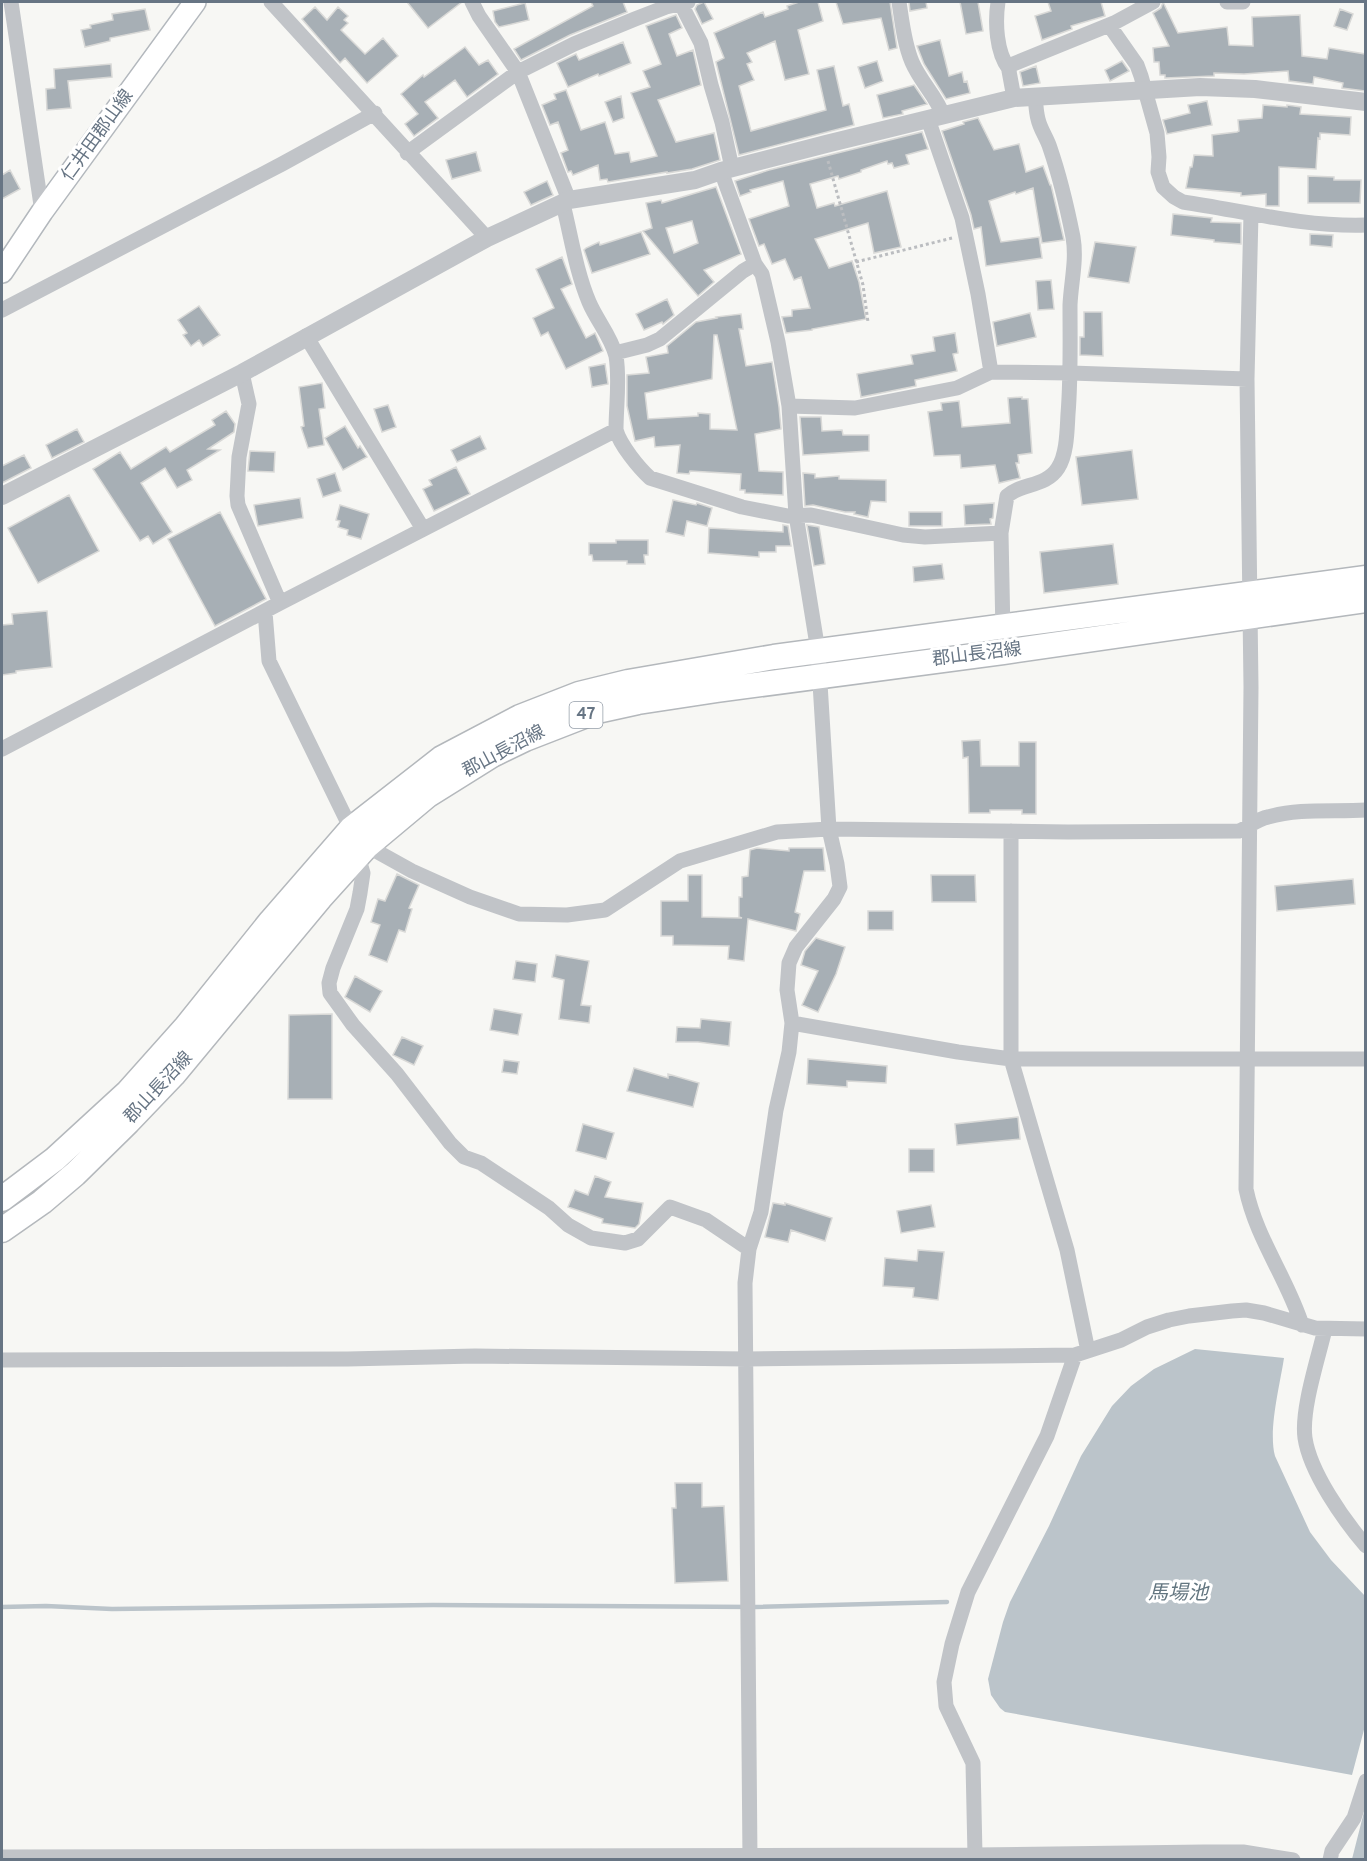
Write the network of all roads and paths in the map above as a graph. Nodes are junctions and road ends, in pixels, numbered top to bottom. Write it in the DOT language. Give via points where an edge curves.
graph roads {
  1 [pos="11,2"];
  2 [pos="195,2"];
  3 [pos="271,2"];
  4 [pos="472,2"];
  5 [pos="683,2"];
  6 [pos="899,2"];
  7 [pos="998,2"];
  8 [pos="1153,2"];
  9 [pos="1227,2"];
  10 [pos="1243,2"];
  11 [pos="1109,25"];
  12 [pos="1009,69"];
  13 [pos="518,72"];
  14 [pos="1145,89"];
  15 [pos="1035,96"];
  16 [pos="1014,98"];
  17 [pos="1365,102"];
  18 [pos="375,113"];
  19 [pos="935,117"];
  20 [pos="824,144"];
  21 [pos="407,153"];
  22 [pos="727,169"];
  23 [pos="566,202"];
  24 [pos="42,212"];
  25 [pos="1251,214"];
  26 [pos="1365,225"];
  27 [pos="966,235"];
  28 [pos="487,238"];
  29 [pos="856,262"];
  30 [pos="755,264"];
  31 [pos="2,272"];
  32 [pos="2,310"];
  33 [pos="868,322"];
  34 [pos="306,336"];
  35 [pos="615,353"];
  36 [pos="242,372"];
  37 [pos="991,372"];
  38 [pos="1071,373"];
  39 [pos="1247,379"];
  40 [pos="789,406"];
  41 [pos="616,430"];
  42 [pos="2,496"];
  43 [pos="796,515"];
  44 [pos="423,529"];
  45 [pos="1001,533"];
  46 [pos="1365,578"];
  47 [pos="1365,600"];
  48 [pos="280,603"];
  49 [pos="1249,605"];
  50 [pos="265,612"];
  51 [pos="1004,627"];
  52 [pos="818,651"];
  53 [pos="1003,652"];
  54 [pos="819,676"];
  55 [pos="2,749"];
  56 [pos="1365,810"];
  57 [pos="1250,827"];
  58 [pos="829,829"];
  59 [pos="1011,831"];
  60 [pos="359,843"];
  61 [pos="792,1023"];
  62 [pos="1011,1059"];
  63 [pos="1248,1059"];
  64 [pos="1365,1059"];
  65 [pos="2,1199"];
  66 [pos="2,1230"];
  67 [pos="748,1249"];
  68 [pos="1302,1325"];
  69 [pos="1324,1329"];
  70 [pos="1365,1329"];
  71 [pos="1081,1353"];
  72 [pos="747,1359"];
  73 [pos="2,1360"];
  74 [pos="1365,1546"];
  75 [pos="1365,1781"];
  76 [pos="975,1855"];
  77 [pos="2,1857"];
  78 [pos="750,1857"];
  79 [pos="1293,1860"];
  80 [pos="1330,1860"];
  1 -- 24 [label="street"];
  2 -- 24 [label="main road, 仁井田郡山線"];
  3 -- 18 [label="street"];
  4 -- 13 [label="street"];
  5 -- 13 [label="street" via="574,44"];
  5 -- 22 [label="street" via="705,53 722,122"];
  6 -- 19 [label="street" via="911,60 938,105"];
  7 -- 12 [label="street" via="1000,52"];
  8 -- 11 [label="street"];
  9 -- 10 [label="street"];
  11 -- 12 [label="street"];
  11 -- 14 [label="street" via="1137,65"];
  12 -- 16 [label="street"];
  13 -- 21 [label="street"];
  13 -- 23 [label="street"];
  14 -- 15 [label="street"];
  14 -- 17 [label="street" via="1255,88"];
  14 -- 25 [label="street" via="1157,133 1158,172 1163,186 1183,202"];
  15 -- 16 [label="street"];
  15 -- 38 [label="street" via="1038,120 1050,147 1073,239"];
  16 -- 19 [label="street"];
  18 -- 21 [label="street"];
  18 -- 32 [label="street"];
  19 -- 20 [label="street"];
  19 -- 27 [label="street"];
  20 -- 22 [label="street"];
  20 -- 29 [label="path"];
  21 -- 28 [label="street"];
  22 -- 23 [label="street" via="695,180"];
  22 -- 30 [label="street"];
  23 -- 28 [label="street"];
  23 -- 35 [label="street" via="586,294"];
  24 -- 31 [label="main road, 仁井田郡山線"];
  25 -- 26 [label="street" via="1328,225"];
  25 -- 39 [label="street"];
  27 -- 29 [label="path"];
  27 -- 37 [label="street"];
  28 -- 34 [label="street"];
  29 -- 33 [label="path"];
  30 -- 35 [label="street" via="660,339"];
  30 -- 40 [label="street" via="764,282"];
  34 -- 36 [label="street"];
  34 -- 44 [label="street"];
  35 -- 41 [label="street"];
  36 -- 42 [label="street"];
  36 -- 48 [label="street" via="249,404 239,457 238,505"];
  37 -- 38 [label="street"];
  37 -- 40 [label="street" via="957,388 855,408"];
  38 -- 39 [label="street"];
  38 -- 45 [label="street" via="1065,446 1059,467 1038,484 1008,494"];
  39 -- 49 [label="street"];
  40 -- 43 [label="street"];
  41 -- 43 [label="street" via="650,478 727,503"];
  41 -- 44 [label="street"];
  43 -- 45 [label="street" via="903,536"];
  43 -- 52 [label="street"];
  44 -- 48 [label="street"];
  45 -- 51 [label="street"];
  46 -- 49 [label="main road, 郡山長沼線 / 47"];
  47 -- 49 [label="main road, 郡山長沼線 / 47"];
  48 -- 50 [label="street"];
  49 -- 51 [label="main road, 郡山長沼線 / 47"];
  49 -- 53 [label="main road, 郡山長沼線 / 47"];
  49 -- 57 [label="street"];
  50 -- 55 [label="street"];
  50 -- 60 [label="street" via="269,661"];
  51 -- 52 [label="main road, 郡山長沼線 / 47"];
  51 -- 53 [label="street"];
  52 -- 54 [label="street"];
  52 -- 60 [label="main road, 郡山長沼線 / 47" via="628,682 579,694 519,717 442,758"];
  53 -- 54 [label="main road, 郡山長沼線 / 47"];
  54 -- 58 [label="street"];
  54 -- 60 [label="main road, 郡山長沼線 / 47" via="597,711 492,755"];
  56 -- 57 [label="street" via="1303,811 1259,819"];
  57 -- 59 [label="street" via="1239,831"];
  57 -- 63 [label="street"];
  58 -- 59 [label="street"];
  58 -- 60 [label="street" via="777,832 680,861 604,910 567,915 519,914 470,897"];
  58 -- 61 [label="street" via="840,887 796,947 789,963 787,990"];
  59 -- 62 [label="street"];
  60 -- 65 [label="main road, 郡山長沼線 / 47" via="271,921 128,1092 55,1159"];
  60 -- 66 [label="main road, 郡山長沼線 / 47" via="320,898 180,1066 75,1174"];
  60 -- 67 [label="street" via="363,873 357,909 333,968 329,991 450,1143 464,1157 481,1164 591,1238 625,1243 638,1239 670,1207 706,1220"];
  61 -- 62 [label="street"];
  61 -- 67 [label="street" via="761,1212"];
  62 -- 63 [label="street"];
  62 -- 71 [label="street" via="1067,1250"];
  63 -- 64 [label="street"];
  63 -- 68 [label="street" via="1249,1204"];
  67 -- 72 [label="street"];
  68 -- 69 [label="street"];
  68 -- 71 [label="street" via="1246,1310 1189,1316 1147,1327"];
  69 -- 70 [label="street"];
  69 -- 74 [label="street" via="1305,1436 1311,1460"];
  71 -- 72 [label="street"];
  71 -- 76 [label="street" via="1047,1436 968,1592 952,1644 944,1682 946,1706 973,1763"];
  72 -- 73 [label="street" via="475,1356"];
  72 -- 78 [label="street"];
  75 -- 80 [label="street" via="1354,1818"];
  76 -- 78 [label="street"];
  76 -- 79 [label="street" via="1243,1852"];
  77 -- 78 [label="street"];
}
